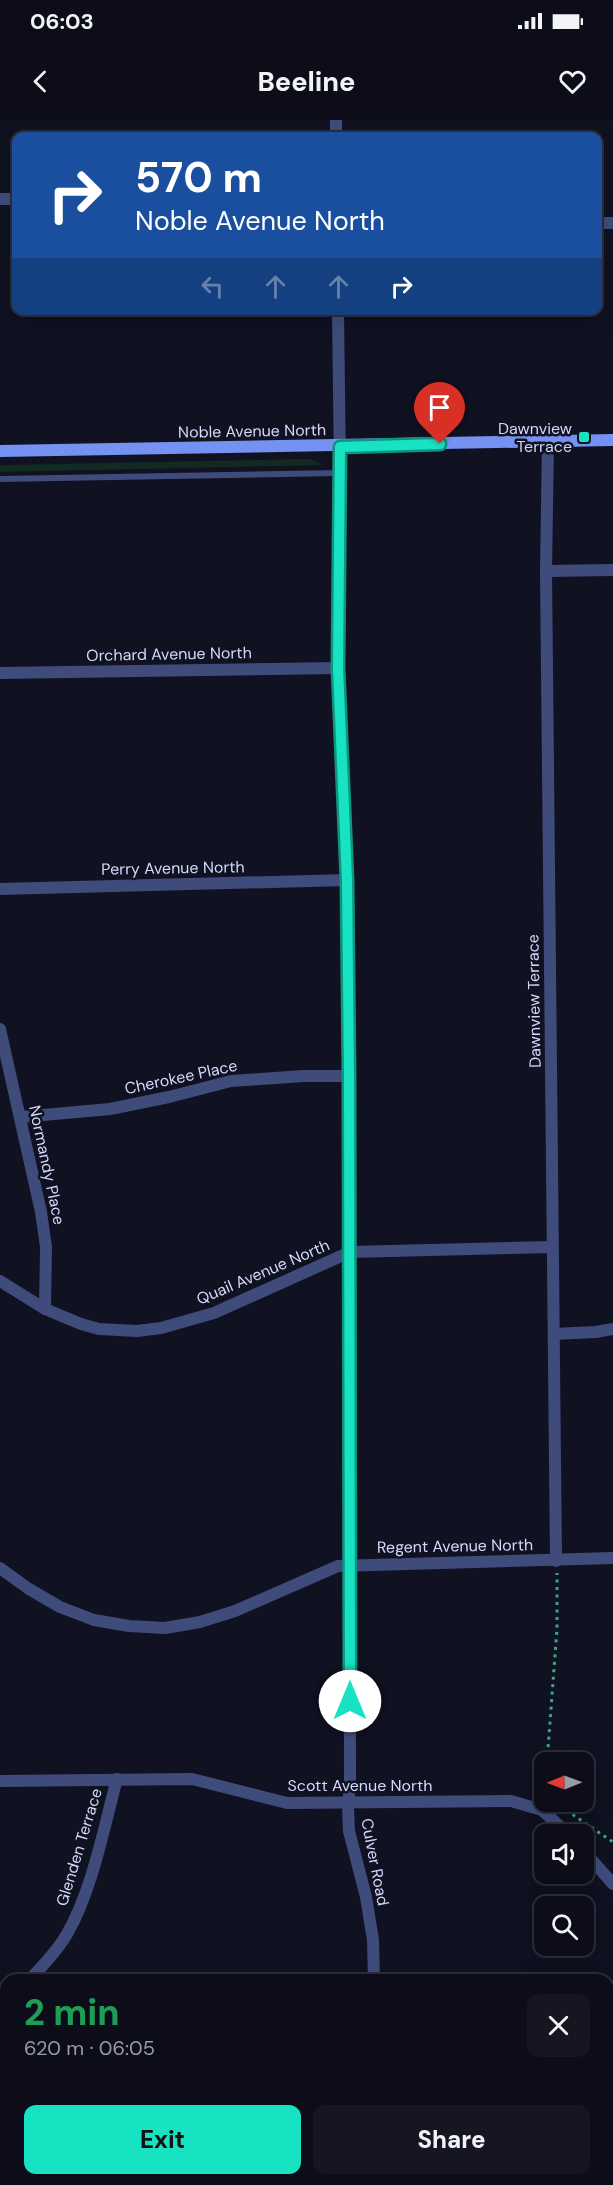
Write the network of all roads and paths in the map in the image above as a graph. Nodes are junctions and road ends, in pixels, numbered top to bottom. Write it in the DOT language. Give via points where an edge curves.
graph roads {
  1 [pos="338,315"];
  2 [pos="613,440"];
  3 [pos="548,442"];
  4 [pos="340,447"];
  5 [pos="0,452"];
  6 [pos="340,474"];
  7 [pos="0,479"];
  8 [pos="613,570"];
  9 [pos="546,571"];
  10 [pos="338,668"];
  11 [pos="0,673"];
  12 [pos="347,880"];
  13 [pos="0,889"];
  14 [pos="0,1029"];
  15 [pos="349,1076"];
  16 [pos="21,1117"];
  17 [pos="552,1247"];
  18 [pos="350,1252"];
  19 [pos="0,1281"];
  20 [pos="45,1309"];
  21 [pos="613,1329"];
  22 [pos="554,1334"];
  23 [pos="613,1558"];
  24 [pos="350,1566"];
  25 [pos="557,1567"];
  26 [pos="0,1568"];
  27 [pos="548,1752"];
  28 [pos="117,1779"];
  29 [pos="0,1781"];
  30 [pos="348,1802"];
  31 [pos="569,1812"];
  32 [pos="557,1824"];
  33 [pos="613,1842"];
  34 [pos="594,1862"];
  35 [pos="613,1884"];
  36 [pos="35,1974"];
  37 [pos="374,1974"];
  1 -- 4 [label="street, Culver Road"];
  2 -- 3 [label="street, Noble Avenue North"];
  3 -- 4 [label="street, Noble Avenue North"];
  3 -- 9 [label="street, Dawnview Terrace"];
  4 -- 5 [label="street, Noble Avenue North"];
  4 -- 6 [label="street, Culver Road"];
  6 -- 7 [label="lane"];
  6 -- 10 [label="street, Culver Road"];
  8 -- 9 [label="street"];
  9 -- 17 [label="street, Dawnview Terrace"];
  10 -- 11 [label="street, Orchard Avenue North"];
  10 -- 12 [label="street, Culver Road"];
  12 -- 13 [label="street, Perry Avenue North"];
  12 -- 15 [label="street, Culver Road"];
  14 -- 16 [label="street, Normandy Place"];
  15 -- 16 [label="street, Cherokee Place" via="231,1081 110,1109"];
  15 -- 18 [label="street, Culver Road"];
  16 -- 20 [label="street, Normandy Place" via="46,1247"];
  17 -- 18 [label="street, Quail Avenue North"];
  17 -- 22 [label="street, Dawnview Terrace"];
  18 -- 20 [label="street, Quail Avenue North" via="214,1313 161,1328 99,1329"];
  18 -- 24 [label="street, Culver Road"];
  19 -- 20 [label="street, Quail Avenue North"];
  21 -- 22 [label="street"];
  22 -- 25 [label="street, Dawnview Terrace"];
  23 -- 25 [label="street, Regent Avenue North"];
  24 -- 25 [label="street, Regent Avenue North"];
  24 -- 26 [label="street, Regent Avenue North" via="338,1566 235,1611 165,1628 94,1620 60,1607"];
  24 -- 30 [label="street, Culver Road"];
  25 -- 27 [label="path" via="557,1629"];
  28 -- 29 [label="street, Scott Avenue North"];
  28 -- 30 [label="street, Scott Avenue North" via="192,1779 287,1803"];
  28 -- 36 [label="street, Glenden Terrace" via="82,1903 67,1935"];
  30 -- 32 [label="street, Scott Avenue North" via="511,1801 542,1810"];
  30 -- 37 [label="street, Culver Road" via="350,1831 373,1940"];
  31 -- 33 [label="path"];
  34 -- 35 [label="street"];
}
